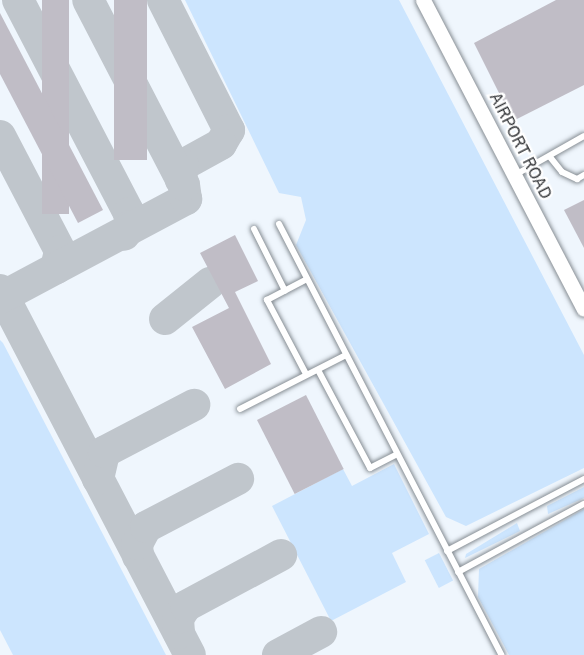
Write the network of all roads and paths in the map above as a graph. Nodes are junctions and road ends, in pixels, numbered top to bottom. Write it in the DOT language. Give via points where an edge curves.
graph roads {
  1 [pos="423,0"];
  2 [pos="584,136"];
  3 [pos="550,157"];
  4 [pos="515,175"];
  5 [pos="584,175"];
  6 [pos="279,224"];
  7 [pos="254,229"];
  8 [pos="307,279"];
  9 [pos="285,291"];
  10 [pos="584,309"];
  11 [pos="346,355"];
  12 [pos="318,370"];
  13 [pos="306,374"];
  14 [pos="240,409"];
  15 [pos="397,454"];
  16 [pos="584,480"];
  17 [pos="584,504"];
  18 [pos="447,551"];
  19 [pos="458,572"];
  20 [pos="501,655"];
  1 -- 4 [label="street, AIRPORT ROAD"];
  2 -- 3 [label="lane"];
  3 -- 4 [label="lane"];
  3 -- 5 [label="lane" via="562,172 577,179"];
  4 -- 10 [label="street, AIRPORT ROAD"];
  6 -- 8 [label="lane"];
  7 -- 9 [label="lane"];
  8 -- 9 [label="lane"];
  8 -- 11 [label="lane"];
  9 -- 13 [label="lane" via="267,300"];
  11 -- 12 [label="lane"];
  11 -- 15 [label="lane"];
  12 -- 13 [label="lane"];
  12 -- 15 [label="lane" via="370,468"];
  13 -- 14 [label="lane"];
  15 -- 18 [label="lane"];
  16 -- 18 [label="lane"];
  17 -- 19 [label="lane"];
  18 -- 19 [label="lane"];
  19 -- 20 [label="lane"];
}
